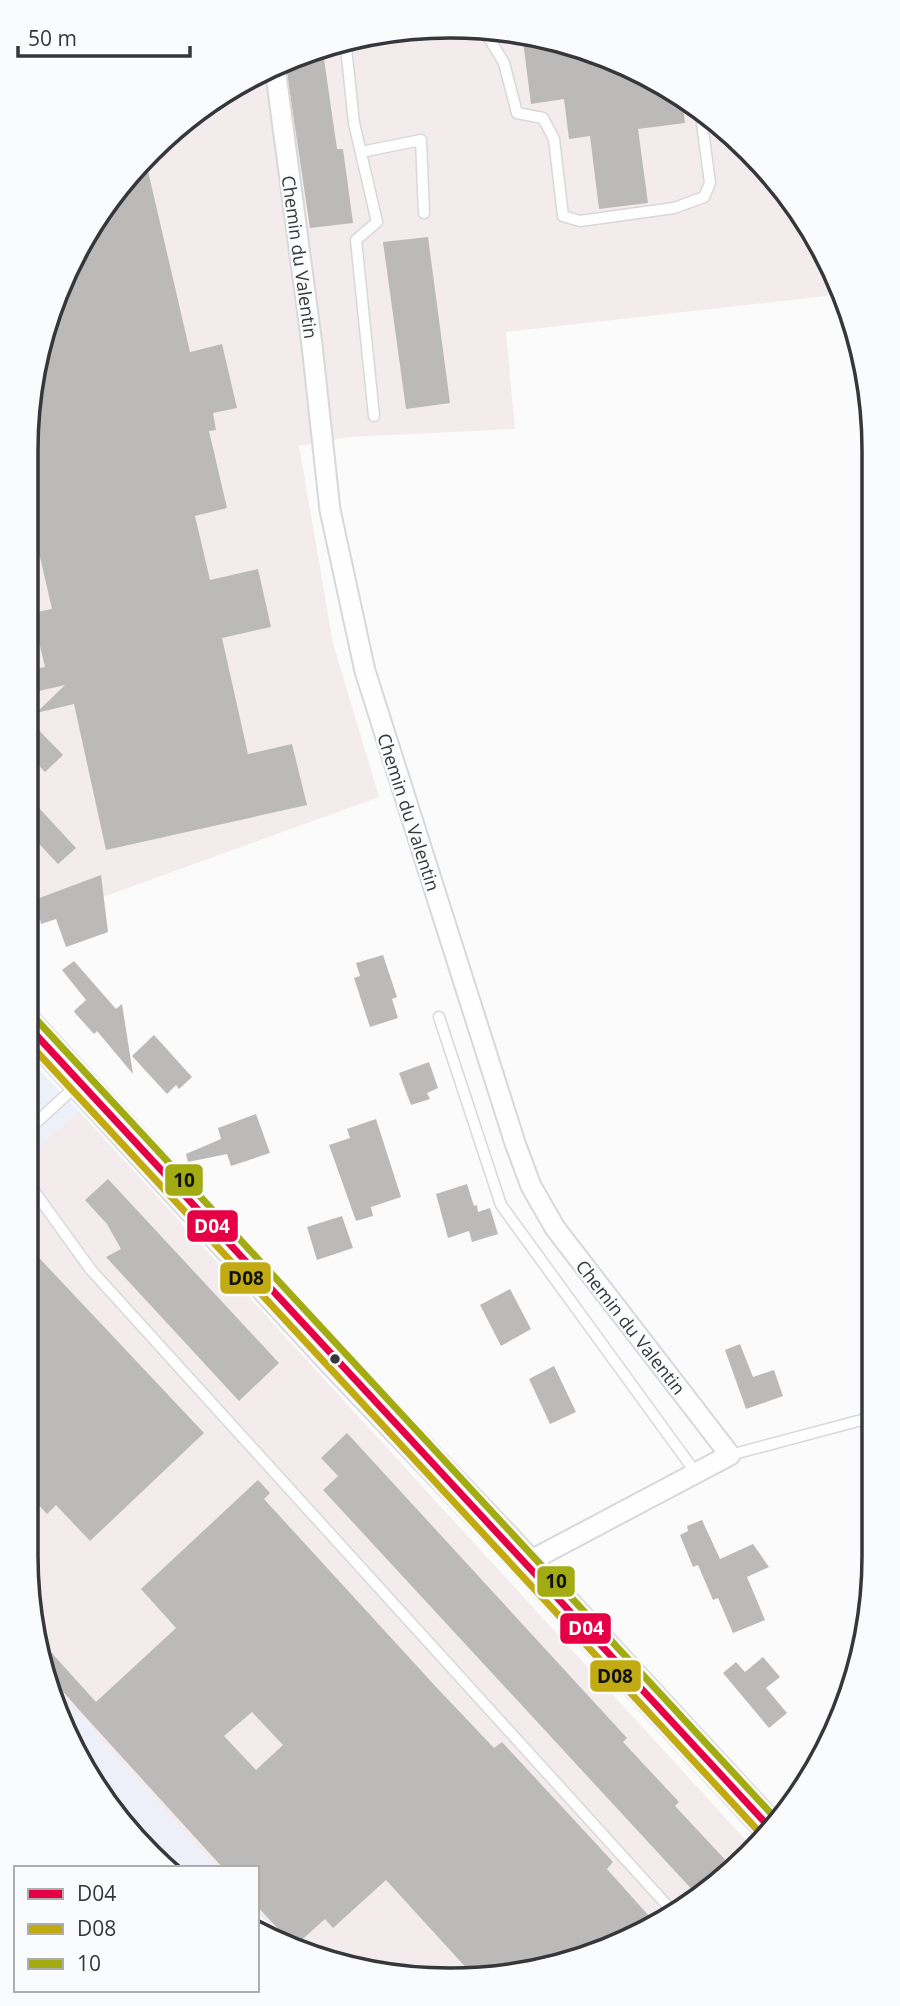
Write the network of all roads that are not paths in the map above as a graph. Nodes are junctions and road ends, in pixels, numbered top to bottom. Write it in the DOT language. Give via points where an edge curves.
graph roads {
  1 [pos="490,40"];
  2 [pos="347,52"];
  3 [pos="276,77"];
  4 [pos="702,125"];
  5 [pos="361,152"];
  6 [pos="424,213"];
  7 [pos="374,416"];
  8 [pos="439,1017"];
  9 [pos="38,1037"];
  10 [pos="80,1082"];
  11 [pos="38,1121"];
  12 [pos="38,1196"];
  13 [pos="862,1420"];
  14 [pos="730,1455"];
  15 [pos="699,1471"];
  16 [pos="526,1563"];
  17 [pos="764,1821"];
  18 [pos="667,1905"];
  1 -- 4 [label="lane" via="504,63 517,113 543,118 554,139 563,216 580,222 674,208 704,197 710,183"];
  2 -- 5 [label="lane"];
  3 -- 14 [label="street, Chemin du Valentin" via="330,510 365,671 515,1143 531,1186 555,1228"];
  5 -- 6 [label="lane" via="421,140"];
  5 -- 7 [label="lane" via="377,222 356,240"];
  8 -- 15 [label="lane" via="501,1205"];
  9 -- 10 [label="main road"];
  10 -- 11 [label="lane"];
  10 -- 16 [label="main road"];
  12 -- 18 [label="lane" via="91,1270"];
  13 -- 14 [label="lane"];
  14 -- 15 [label="street"];
  15 -- 16 [label="street"];
  16 -- 17 [label="main road"];
}
